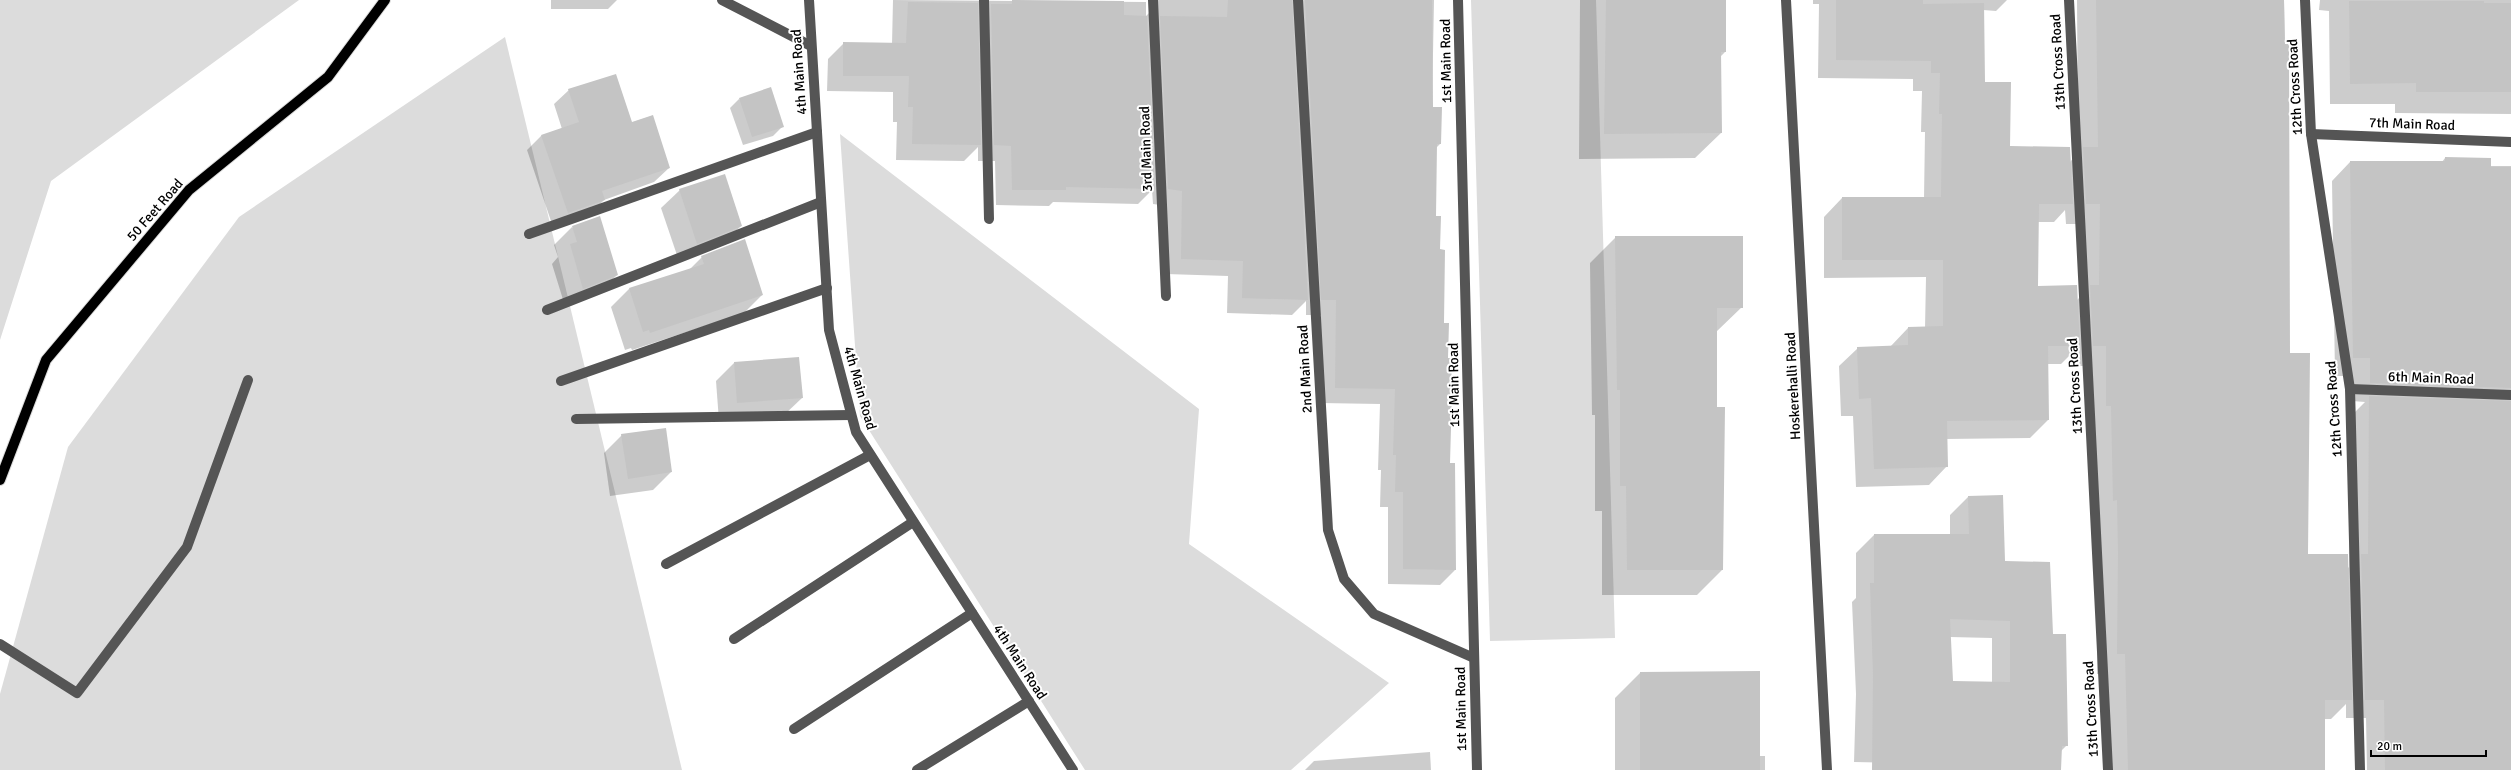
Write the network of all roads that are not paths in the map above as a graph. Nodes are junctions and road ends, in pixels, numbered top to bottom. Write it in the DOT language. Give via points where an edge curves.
graph roads {
  1 [pos="385,0"];
  2 [pos="722,0"];
  3 [pos="808,0"];
  4 [pos="984,0"];
  5 [pos="1153,0"];
  6 [pos="1298,0"];
  7 [pos="1458,0"];
  8 [pos="1786,0"];
  9 [pos="2069,0"];
  10 [pos="2305,0"];
  11 [pos="811,46"];
  12 [pos="817,132"];
  13 [pos="2311,134"];
  14 [pos="2511,142"];
  15 [pos="821,202"];
  16 [pos="989,219"];
  17 [pos="529,234"];
  18 [pos="827,288"];
  19 [pos="1166,296"];
  20 [pos="547,310"];
  21 [pos="248,380"];
  22 [pos="561,381"];
  23 [pos="2350,389"];
  24 [pos="2511,395"];
  25 [pos="851,415"];
  26 [pos="576,419"];
  27 [pos="870,455"];
  28 [pos="0,480"];
  29 [pos="913,522"];
  30 [pos="666,564"];
  31 [pos="972,613"];
  32 [pos="734,639"];
  33 [pos="0,644"];
  34 [pos="1474,658"];
  35 [pos="1029,701"];
  36 [pos="794,729"];
  37 [pos="917,770"];
  38 [pos="1073,770"];
  39 [pos="1477,770"];
  40 [pos="1827,770"];
  41 [pos="2108,770"];
  42 [pos="2360,770"];
  1 -- 28 [label="main road, 50 Feet Road" via="328,77 189,190 46,360"];
  2 -- 11 [label="street"];
  3 -- 11 [label="street, 4th Main Road"];
  4 -- 16 [label="street"];
  5 -- 19 [label="street, 3rd Main Road"];
  6 -- 34 [label="street, 2nd Main Road" via="1328,530 1344,579 1374,614"];
  7 -- 34 [label="street, 1st Main Road"];
  8 -- 40 [label="street, Hoskerehalli Road"];
  9 -- 41 [label="street, 13th Cross Road"];
  10 -- 13 [label="street, 12th Cross Road"];
  11 -- 12 [label="street, 4th Main Road"];
  12 -- 15 [label="street, 4th Main Road"];
  12 -- 17 [label="street"];
  13 -- 14 [label="street, 7th Main Road"];
  13 -- 23 [label="street, 12th Cross Road"];
  15 -- 18 [label="street, 4th Main Road"];
  15 -- 20 [label="street"];
  18 -- 22 [label="street"];
  18 -- 25 [label="street, 4th Main Road" via="829,330"];
  21 -- 33 [label="street" via="187,547 77,693"];
  23 -- 24 [label="street, 6th Main Road"];
  23 -- 42 [label="street, 12th Cross Road"];
  25 -- 26 [label="street"];
  25 -- 27 [label="street, 4th Main Road" via="856,432"];
  27 -- 29 [label="street, 4th Main Road"];
  27 -- 30 [label="street"];
  29 -- 31 [label="street, 4th Main Road"];
  29 -- 32 [label="street"];
  31 -- 35 [label="street, 4th Main Road"];
  31 -- 36 [label="street"];
  34 -- 39 [label="street, 1st Main Road"];
  35 -- 37 [label="street"];
  35 -- 38 [label="street, 4th Main Road"];
}
